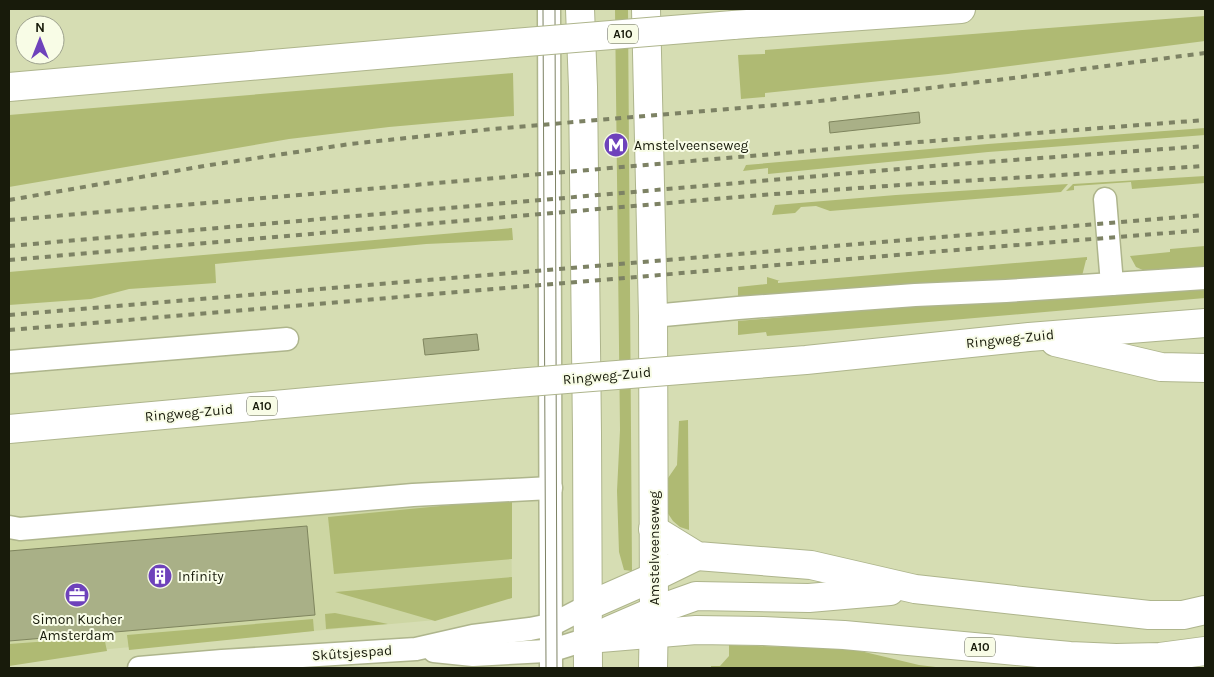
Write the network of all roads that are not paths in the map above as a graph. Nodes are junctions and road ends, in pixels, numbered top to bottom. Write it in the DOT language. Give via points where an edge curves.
graph roads {
  1 [pos="549,9"];
  2 [pos="580,9"];
  3 [pos="646,9"];
  4 [pos="889,9"];
  5 [pos="961,9"];
  6 [pos="832,18"];
  7 [pos="9,87"];
  8 [pos="1105,199"];
  9 [pos="1205,278"];
  10 [pos="1112,284"];
  11 [pos="654,316"];
  12 [pos="1205,323"];
  13 [pos="1029,337"];
  14 [pos="286,339"];
  15 [pos="9,362"];
  16 [pos="1205,368"];
  17 [pos="9,429"];
  18 [pos="551,488"];
  19 [pos="9,528"];
  20 [pos="654,529"];
  21 [pos="698,556"];
  22 [pos="654,577"];
  23 [pos="915,589"];
  24 [pos="588,606"];
  25 [pos="1205,610"];
  26 [pos="654,622"];
  27 [pos="551,624"];
  28 [pos="588,639"];
  29 [pos="416,649"];
  30 [pos="1205,651"];
  31 [pos="551,659"];
  32 [pos="301,662"];
  33 [pos="138,668"];
  34 [pos="588,668"];
  35 [pos="653,668"];
  1 -- 18 [label="street"];
  2 -- 24 [label="main road"];
  3 -- 11 [label="main road, Amstelveenseweg"];
  4 -- 6 [label="main road, A10"];
  5 -- 6 [label="main road, A10"];
  6 -- 7 [label="main road, A10, bridge"];
  8 -- 10 [label="street"];
  9 -- 10 [label="street"];
  10 -- 11 [label="street" via="915,295"];
  11 -- 20 [label="main road, Amstelveenseweg"];
  12 -- 13 [label="main road, Ringweg-Zuid / A10"];
  13 -- 16 [label="main road, A10" via="1162,367"];
  13 -- 17 [label="main road, Ringweg-Zuid / A10, bridge" via="806,360"];
  14 -- 15 [label="street"];
  18 -- 19 [label="street" via="413,495"];
  18 -- 27 [label="street"];
  20 -- 21 [label="main road"];
  20 -- 22 [label="main road, Amstelveenseweg"];
  21 -- 22 [label="main road"];
  21 -- 23 [label="main road" via="812,565"];
  22 -- 24 [label="main road"];
  22 -- 26 [label="main road, Amstelveenseweg"];
  23 -- 25 [label="main road" via="1149,615 1183,615"];
  23 -- 26 [label="main road" via="809,598 696,596"];
  24 -- 27 [label="street, Skûtsjespad"];
  24 -- 28 [label="main road"];
  26 -- 28 [label="main road"];
  26 -- 30 [label="main road, A10" via="696,630 844,635 1070,656 1160,657"];
  26 -- 35 [label="main road, Amstelveenseweg"];
  27 -- 29 [label="street, Skûtsjespad"];
  27 -- 31 [label="street"];
  28 -- 31 [label="street, Skûtsjespad" via="556,650"];
  28 -- 34 [label="main road"];
  29 -- 31 [label="street, Skûtsjespad"];
  29 -- 32 [label="street, Skûtsjespad"];
  32 -- 33 [label="street, Skûtsjespad" via="222,661"];
}
